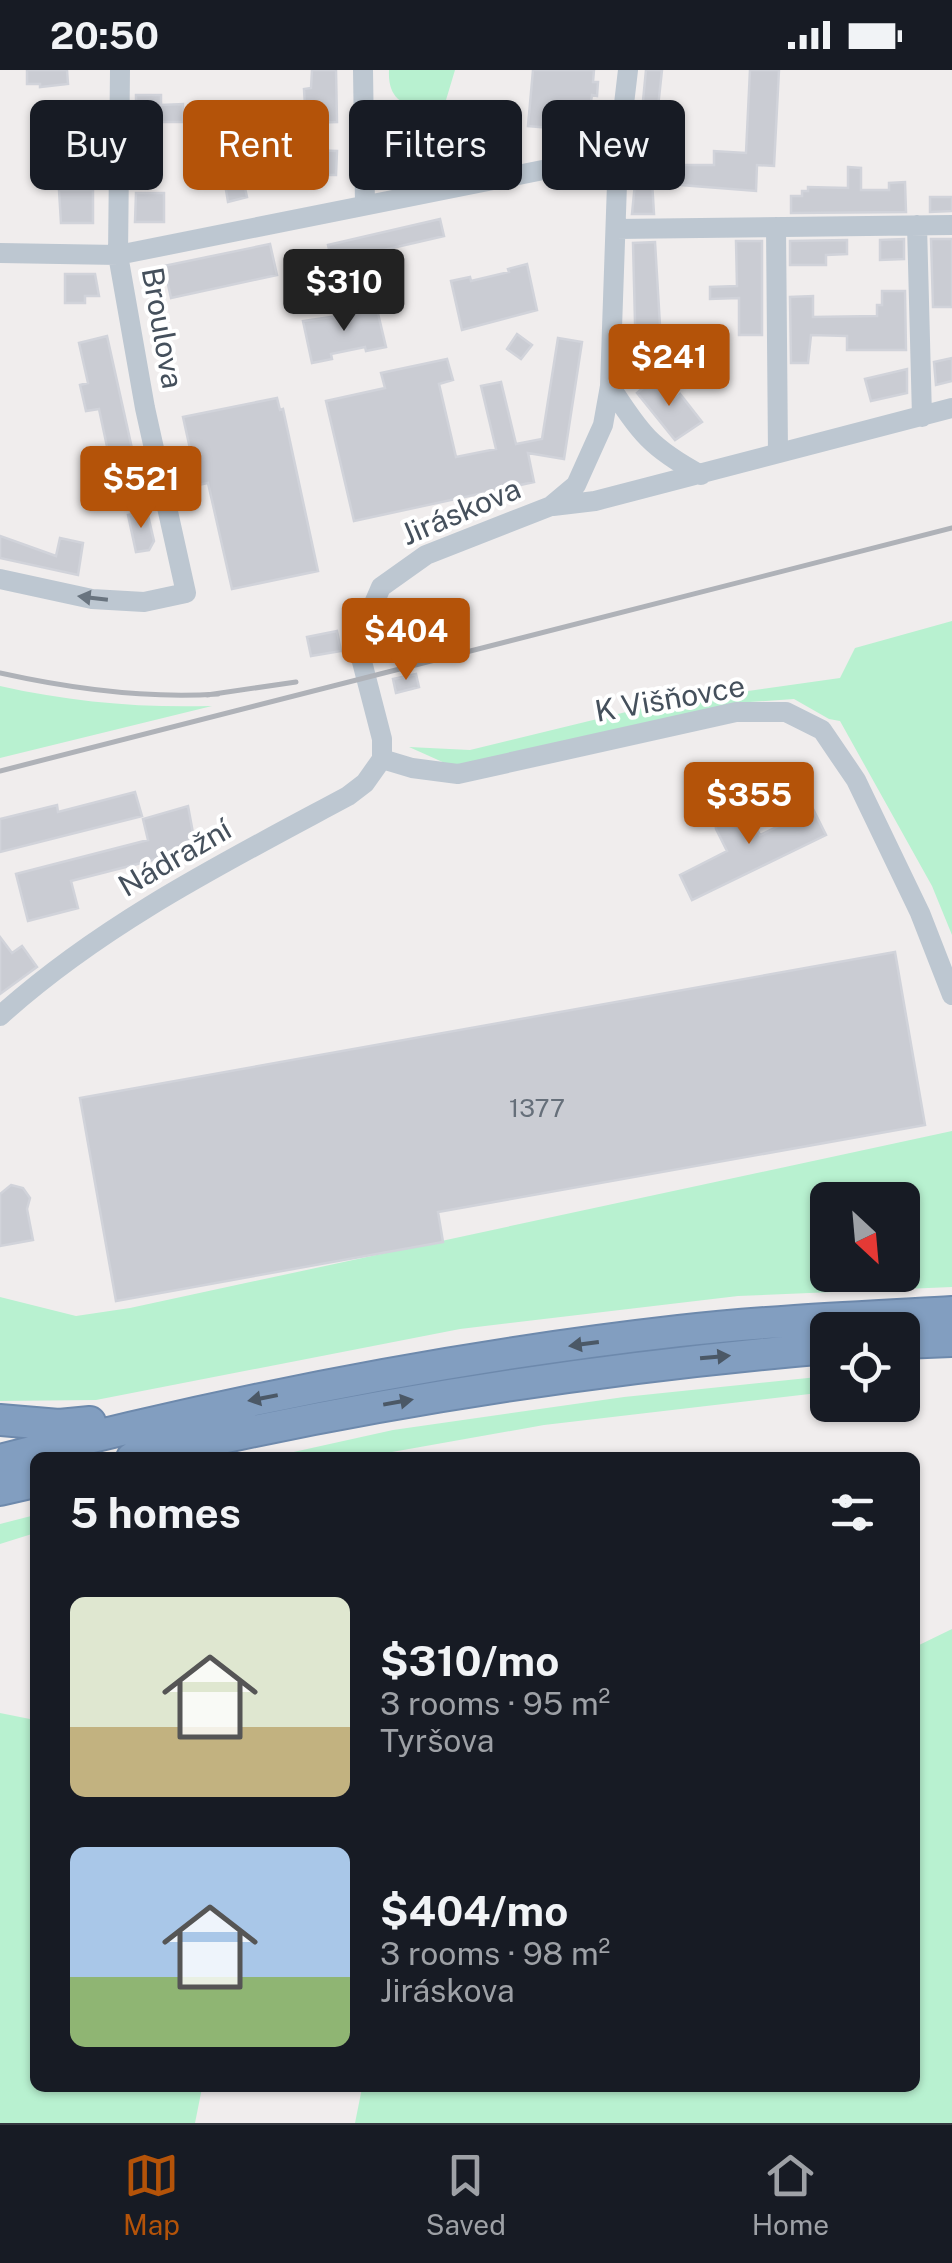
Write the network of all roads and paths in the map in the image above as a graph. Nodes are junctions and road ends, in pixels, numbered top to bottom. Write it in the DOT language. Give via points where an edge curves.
graph roads {
  1 [pos="120,70"];
  2 [pos="364,70"];
  3 [pos="628,70"];
  4 [pos="624,100"];
  5 [pos="542,170"];
  6 [pos="617,190"];
  7 [pos="365,204"];
  8 [pos="918,225"];
  9 [pos="952,225"];
  10 [pos="776,227"];
  11 [pos="616,229"];
  12 [pos="0,253"];
  13 [pos="118,255"];
  14 [pos="610,386"];
  15 [pos="952,408"];
  16 [pos="922,417"];
  17 [pos="778,453"];
  18 [pos="701,475"];
  19 [pos="551,506"];
  20 [pos="0,580"];
  21 [pos="382,759"];
  22 [pos="952,995"];
  23 [pos="0,1016"];
  24 [pos="952,1312"];
  25 [pos="952,1341"];
  26 [pos="920,1342"];
  27 [pos="810,1349"];
  28 [pos="188,1413"];
  29 [pos="0,1420"];
  30 [pos="30,1452"];
  31 [pos="32,1452"];
  32 [pos="159,1452"];
  33 [pos="0,1460"];
  34 [pos="30,1483"];
  35 [pos="0,1490"];
  1 -- 13 [label="street, Broulova"];
  2 -- 7 [label="street"];
  3 -- 4 [label="street, Jiráskova"];
  5 -- 7 [label="street"];
  6 -- 11 [label="street, Jiráskova"];
  7 -- 13 [label="street"];
  8 -- 9 [label="street"];
  8 -- 10 [label="street"];
  8 -- 16 [label="street"];
  10 -- 11 [label="street"];
  10 -- 17 [label="street"];
  11 -- 14 [label="street, Jiráskova"];
  12 -- 13 [label="street"];
  13 -- 20 [label="street, Broulova, one-way" via="186,593 144,602 110,600"];
  14 -- 18 [label="street" via="637,428 665,455"];
  14 -- 19 [label="street, Jiráskova" via="603,425 576,485"];
  15 -- 16 [label="street"];
  16 -- 17 [label="street"];
  17 -- 18 [label="street"];
  18 -- 19 [label="street"];
  19 -- 21 [label="street, Jiráskova" via="426,555 381,587 360,654"];
  21 -- 22 [label="street, K Višňovce" via="458,774 736,712 786,712 822,730 841,756 920,913"];
  21 -- 23 [label="street, Nádražní" via="348,796 141,910"];
  24 -- 28 [label="highway, one-way" via="680,1331 476,1359"];
  25 -- 26 [label="highway"];
  32 -- 27 [label="highway, one-way" via="480,1388"];
  28 -- 29 [label="highway" via="59,1425"];
  28 -- 31 [label="highway"];
  30 -- 33 [label="highway"];
  34 -- 35 [label="highway"];
}
